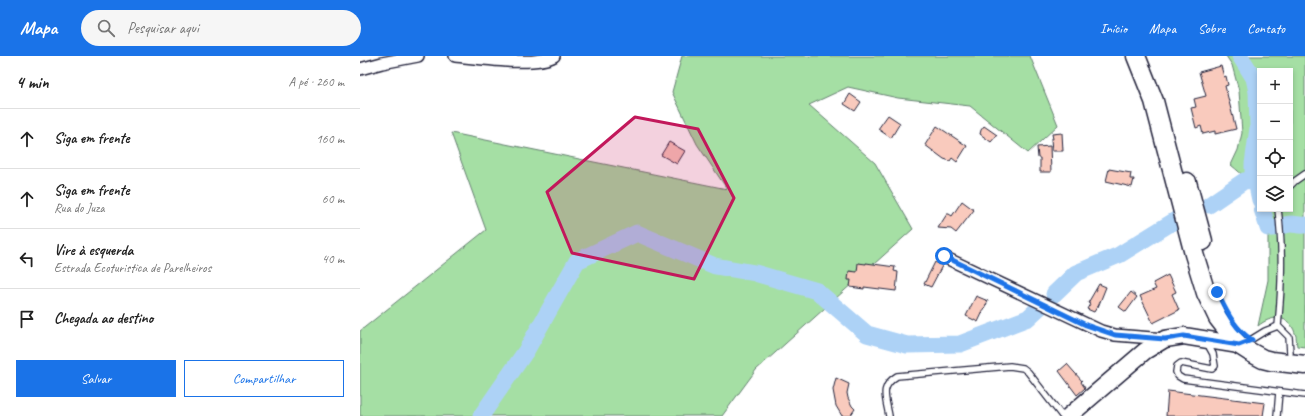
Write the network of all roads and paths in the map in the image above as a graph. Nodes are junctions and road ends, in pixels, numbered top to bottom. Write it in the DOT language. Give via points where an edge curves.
graph roads {
  1 [pos="418,56"];
  2 [pos="455,56"];
  3 [pos="554,56"];
  4 [pos="1136,56"];
  5 [pos="1146,56"];
  6 [pos="360,69"];
  7 [pos="1305,174"];
  8 [pos="1293,183"];
  9 [pos="1278,212"];
  10 [pos="944,256"];
  11 [pos="1278,326"];
  12 [pos="1165,339"];
  13 [pos="1205,339"];
  14 [pos="1246,342"];
  15 [pos="1297,359"];
  16 [pos="1279,392"];
  17 [pos="1305,396"];
  18 [pos="889,416"];
  19 [pos="1062,416"];
  20 [pos="1069,416"];
  21 [pos="1277,416"];
  1 -- 6 [label="street"];
  2 -- 3 [label="street" via="529,61 545,60"];
  4 -- 14 [label="main road" via="1154,101 1206,293 1218,318"];
  5 -- 14 [label="main road" via="1195,208 1217,292 1236,325 1244,333"];
  7 -- 8 [label="lane"];
  9 -- 11 [label="lane" via="1282,242 1282,289"];
  10 -- 12 [label="street" via="1101,331 1115,335"];
  11 -- 14 [label="lane"];
  11 -- 15 [label="lane" via="1289,337"];
  12 -- 13 [label="street" via="1184,336"];
  12 -- 20 [label="street" via="1145,351"];
  13 -- 14 [label="street"];
  13 -- 16 [label="lane" via="1216,362 1215,366 1212,369 1181,363 1177,366 1178,376"];
  14 -- 15 [label="main road"];
  16 -- 17 [label="lane"];
  16 -- 21 [label="lane"];
  18 -- 19 [label="lane" via="884,390 897,376 1010,366 1023,368 1028,372"];
}
